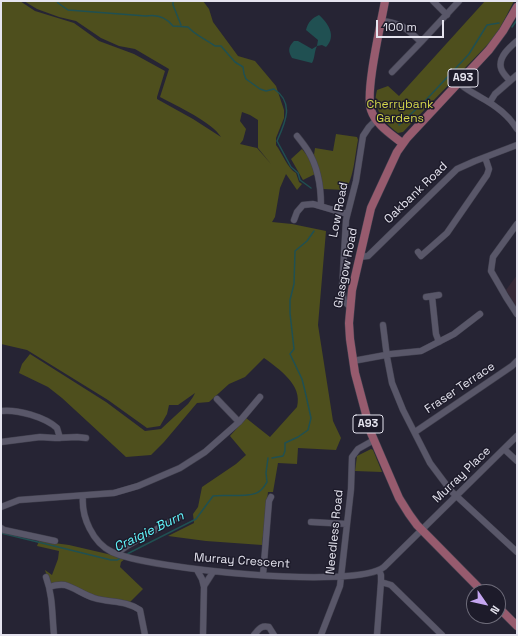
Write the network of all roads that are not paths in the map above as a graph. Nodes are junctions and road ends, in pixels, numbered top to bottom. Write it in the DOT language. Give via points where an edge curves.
graph roads {
  1 [pos="385,1"];
  2 [pos="433,1"];
  3 [pos="459,1"];
  4 [pos="517,6"];
  5 [pos="447,15"];
  6 [pos="381,21"];
  7 [pos="517,41"];
  8 [pos="421,42"];
  9 [pos="392,72"];
  10 [pos="517,75"];
  11 [pos="510,81"];
  12 [pos="459,83"];
  13 [pos="490,102"];
  14 [pos="376,120"];
  15 [pos="517,130"];
  16 [pos="297,136"];
  17 [pos="402,143"];
  18 [pos="517,145"];
  19 [pos="485,157"];
  20 [pos="321,206"];
  21 [pos="347,214"];
  22 [pos="294,220"];
  23 [pos="517,224"];
  24 [pos="418,252"];
  25 [pos="359,257"];
  26 [pos="439,295"];
  27 [pos="350,307"];
  28 [pos="480,314"];
  29 [pos="517,314"];
  30 [pos="383,325"];
  31 [pos="439,342"];
  32 [pos="386,355"];
  33 [pos="353,361"];
  34 [pos="517,361"];
  35 [pos="260,397"];
  36 [pos="217,399"];
  37 [pos="1,411"];
  38 [pos="238,422"];
  39 [pos="414,432"];
  40 [pos="517,436"];
  41 [pos="60,438"];
  42 [pos="86,438"];
  43 [pos="374,440"];
  44 [pos="1,442"];
  45 [pos="504,449"];
  46 [pos="517,461"];
  47 [pos="83,496"];
  48 [pos="456,496"];
  49 [pos="271,497"];
  50 [pos="1,507"];
  51 [pos="178,517"];
  52 [pos="311,522"];
  53 [pos="346,524"];
  54 [pos="1,528"];
  55 [pos="422,530"];
  56 [pos="55,541"];
  57 [pos="517,552"];
  58 [pos="122,555"];
  59 [pos="196,570"];
  60 [pos="379,570"];
  61 [pos="213,572"];
  62 [pos="262,575"];
  63 [pos="341,576"];
  64 [pos="46,577"];
  65 [pos="381,582"];
  66 [pos="475,584"];
  67 [pos="50,587"];
  68 [pos="204,587"];
  69 [pos="506,615"];
  70 [pos="517,626"];
  71 [pos="54,635"];
  72 [pos="145,635"];
  73 [pos="203,635"];
  74 [pos="254,635"];
  75 [pos="274,635"];
  76 [pos="321,635"];
  77 [pos="377,635"];
  78 [pos="442,635"];
  1 -- 6 [label="main road"];
  2 -- 5 [label="street"];
  3 -- 5 [label="street"];
  4 -- 12 [label="main road, Glasgow Road / A93" via="489,50"];
  5 -- 8 [label="street"];
  6 -- 8 [label="street" via="403,26"];
  6 -- 14 [label="main road" via="369,101"];
  7 -- 11 [label="street" via="500,60 501,68"];
  8 -- 9 [label="street"];
  10 -- 11 [label="street"];
  11 -- 13 [label="street"];
  12 -- 13 [label="street"];
  12 -- 17 [label="main road, Glasgow Road / A93"];
  13 -- 15 [label="street" via="505,113"];
  14 -- 17 [label="main road"];
  14 -- 21 [label="street, Low Road" via="363,136 356,181"];
  16 -- 20 [label="street" via="314,165 321,194"];
  17 -- 25 [label="main road, Glasgow Road / A93" via="373,203"];
  18 -- 19 [label="street, Oakbank Road"];
  19 -- 24 [label="street" via="489,169 487,175 447,234 422,256"];
  19 -- 25 [label="street, Oakbank Road" via="457,169 368,256"];
  20 -- 21 [label="street"];
  20 -- 22 [label="street" via="303,205"];
  21 -- 27 [label="street, Low Road" via="342,289 344,301"];
  23 -- 29 [label="street" via="493,257 491,271"];
  25 -- 27 [label="main road, Glasgow Road / A93"];
  26 -- 31 [label="street" via="429,297"];
  27 -- 33 [label="main road, Glasgow Road / A93" via="349,329"];
  28 -- 31 [label="street"];
  30 -- 32 [label="street"];
  31 -- 32 [label="street" via="417,352"];
  32 -- 33 [label="street"];
  32 -- 39 [label="street" via="392,383"];
  33 -- 43 [label="main road, Glasgow Road / A93"];
  34 -- 39 [label="street, Fraser Terrace"];
  35 -- 38 [label="street"];
  36 -- 38 [label="street"];
  37 -- 41 [label="street" via="13,410 43,420 57,428"];
  38 -- 47 [label="street" via="205,452 180,468 114,493"];
  39 -- 48 [label="street" via="430,463"];
  40 -- 45 [label="street, Murray Place"];
  41 -- 42 [label="street"];
  41 -- 44 [label="street" via="40,437"];
  43 -- 53 [label="street, Needless Road" via="358,449 352,456"];
  43 -- 55 [label="main road, Glasgow Road / A93" via="399,498"];
  45 -- 46 [label="street"];
  45 -- 48 [label="street, Murray Place"];
  47 -- 50 [label="street" via="19,500"];
  47 -- 58 [label="street, Murray Crescent" via="86,520 92,534 103,546"];
  48 -- 55 [label="street, Murray Place"];
  48 -- 57 [label="street"];
  49 -- 62 [label="street"];
  51 -- 58 [label="street" via="120,550"];
  52 -- 53 [label="street"];
  53 -- 63 [label="street, Needless Road"];
  54 -- 56 [label="street"];
  55 -- 60 [label="street"];
  55 -- 66 [label="main road, Glasgow Road / A93"];
  58 -- 59 [label="street, Murray Crescent"];
  59 -- 61 [label="street, Murray Crescent"];
  59 -- 68 [label="street"];
  60 -- 63 [label="street, Murray Crescent"];
  60 -- 65 [label="street"];
  61 -- 62 [label="street, Murray Crescent"];
  61 -- 68 [label="street"];
  62 -- 63 [label="street, Murray Crescent"];
  63 -- 76 [label="street, Needless Road" via="339,590"];
  64 -- 67 [label="street"];
  65 -- 77 [label="street"];
  65 -- 78 [label="street" via="391,585"];
  67 -- 71 [label="street"];
  67 -- 72 [label="street" via="64,585 100,600 135,606 140,610"];
  68 -- 73 [label="street"];
  69 -- 70 [label="main road"];
  74 -- 75 [label="street" via="264,626 269,627"];
}
